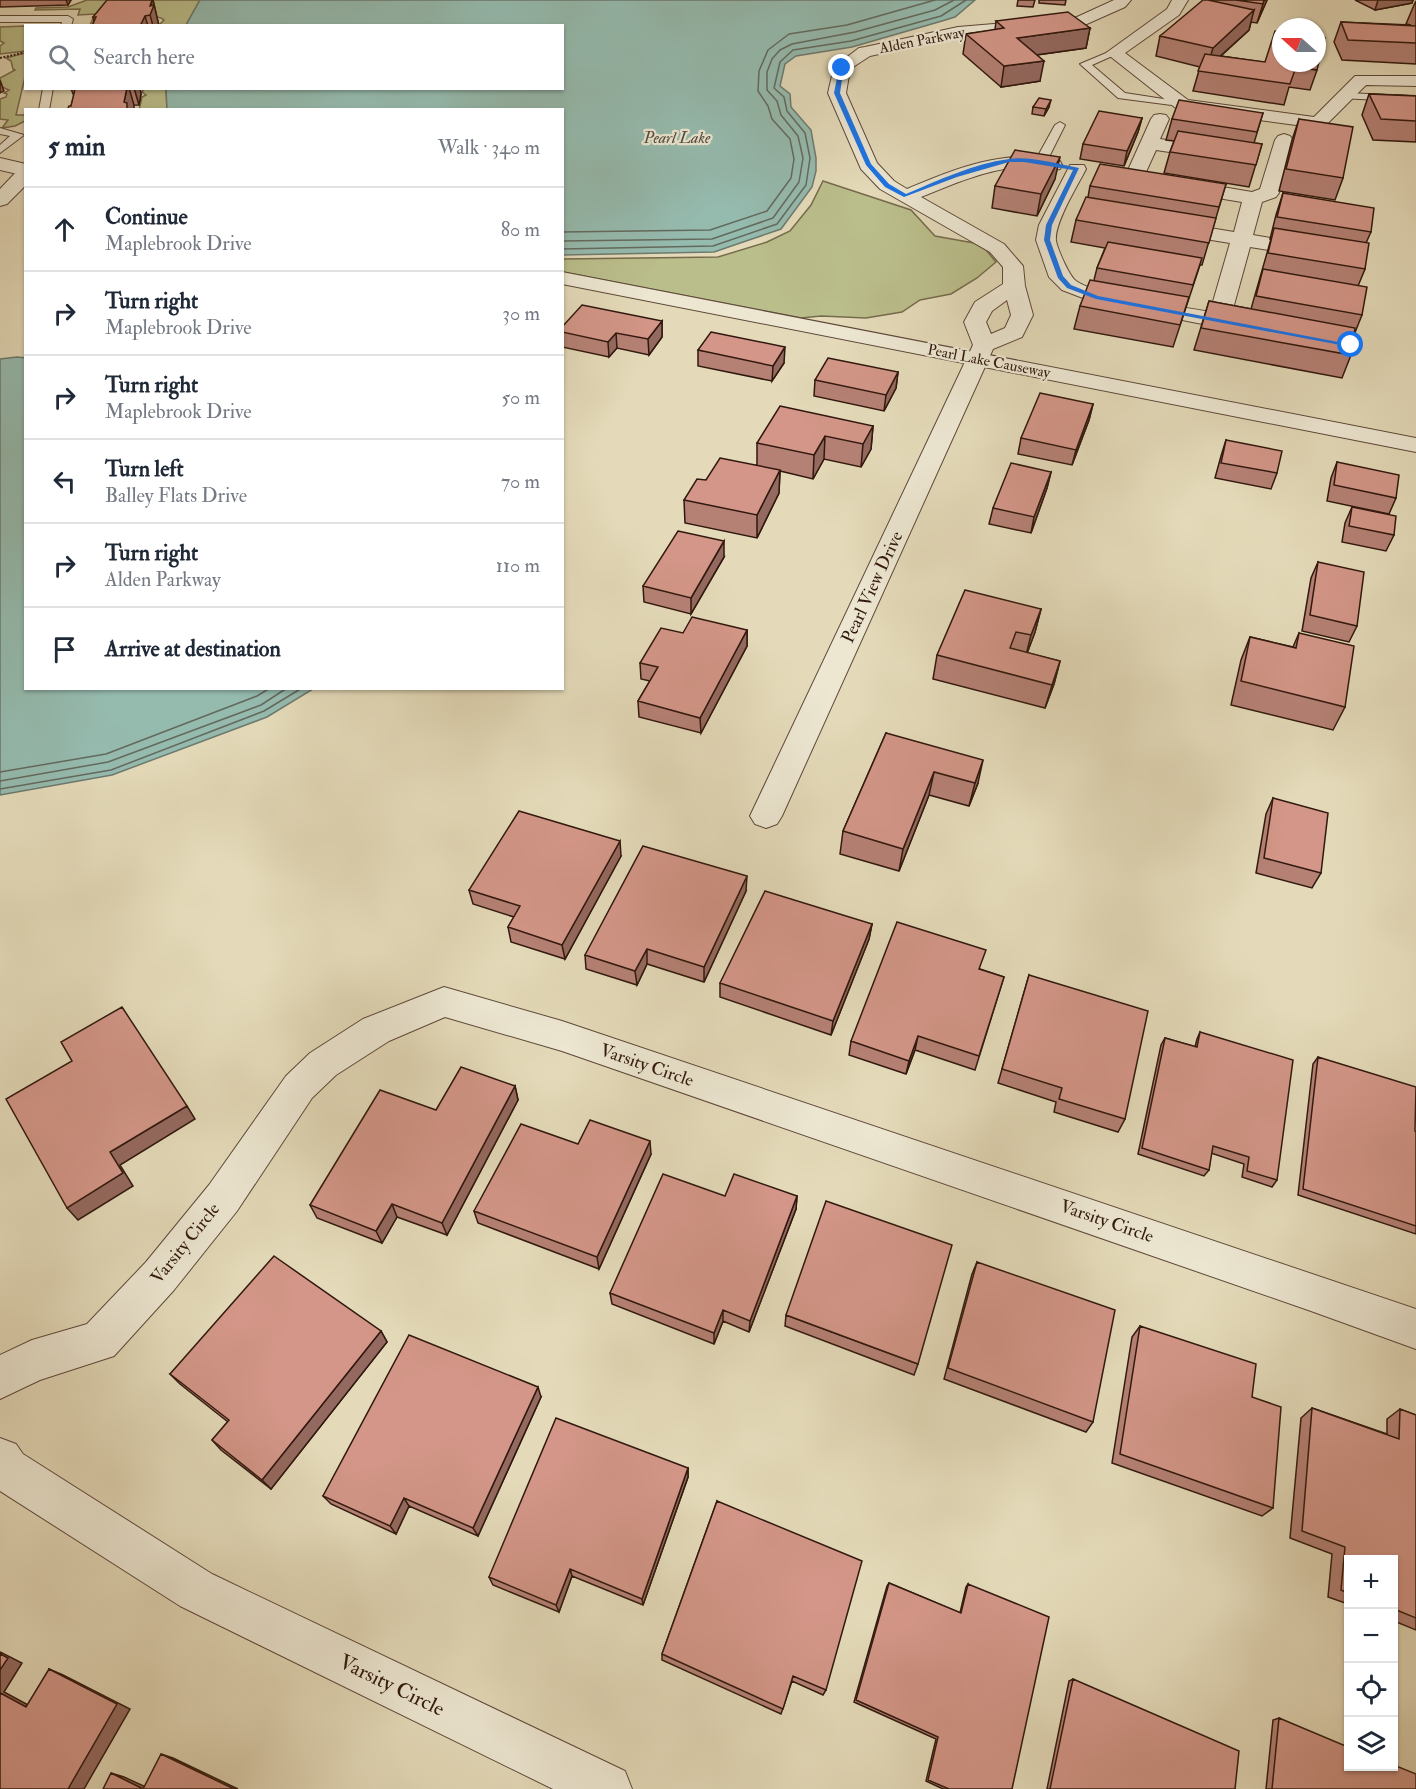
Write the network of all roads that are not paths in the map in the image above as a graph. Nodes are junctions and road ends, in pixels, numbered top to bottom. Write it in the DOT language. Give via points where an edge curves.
graph roads {
  1 [pos="1147,7"];
  2 [pos="0,19"];
  3 [pos="67,24"];
  4 [pos="1114,53"];
  5 [pos="1416,81"];
  6 [pos="48,90"];
  7 [pos="1345,96"];
  8 [pos="1416,99"];
  9 [pos="1184,105"];
  10 [pos="44,108"];
  11 [pos="1160,119"];
  12 [pos="1060,125"];
  13 [pos="0,131"];
  14 [pos="22,133"];
  15 [pos="1284,140"];
  16 [pos="1149,143"];
  17 [pos="0,150"];
  18 [pos="1231,156"];
  19 [pos="1254,159"];
  20 [pos="1040,163"];
  21 [pos="1278,163"];
  22 [pos="0,164"];
  23 [pos="980,169"];
  24 [pos="1077,169"];
  25 [pos="24,170"];
  26 [pos="24,173"];
  27 [pos="1134,179"];
  28 [pos="906,196"];
  29 [pos="1253,198"];
  30 [pos="0,200"];
  31 [pos="926,207"];
  32 [pos="1058,208"];
  33 [pos="1081,212"];
  34 [pos="1150,224"];
  35 [pos="1241,239"];
  36 [pos="1331,254"];
  37 [pos="564,278"];
  38 [pos="1014,286"];
  39 [pos="1218,320"];
  40 [pos="1263,328"];
  41 [pos="981,351"];
  42 [pos="1416,445"];
  43 [pos="766,816"];
  44 [pos="1416,1329"];
  45 [pos="0,1378"];
  46 [pos="0,1460"];
  47 [pos="607,1789"];
  1 -- 4 [label="street"];
  1 -- 28 [label="street, Alden Parkway" via="1080,22 958,32 865,52 842,68 837,93 868,165 887,185"];
  2 -- 3 [label="lane" via="68,19"];
  4 -- 9 [label="street"];
  4 -- 9 [label="lane" via="1085,64 1122,96"];
  5 -- 7 [label="street" via="1361,80"];
  6 -- 10 [label="lane"];
  7 -- 8 [label="lane"];
  7 -- 9 [label="street" via="1318,123"];
  11 -- 16 [label="street"];
  12 -- 20 [label="lane"];
  13 -- 14 [label="lane"];
  14 -- 17 [label="lane"];
  15 -- 21 [label="street"];
  16 -- 18 [label="street"];
  16 -- 27 [label="street"];
  19 -- 21 [label="street"];
  20 -- 23 [label="street" via="1009,161"];
  20 -- 24 [label="street"];
  21 -- 29 [label="street" via="1269,193"];
  22 -- 25 [label="street"];
  23 -- 28 [label="street"];
  23 -- 31 [label="street" via="974,182"];
  24 -- 27 [label="street"];
  24 -- 32 [label="street"];
  26 -- 30 [label="street"];
  27 -- 29 [label="street"];
  28 -- 31 [label="street, Alden Parkway"];
  29 -- 35 [label="street"];
  31 -- 38 [label="street, Alden Parkway" via="997,248 1013,266"];
  32 -- 33 [label="street"];
  32 -- 39 [label="street" via="1047,240 1060,277 1069,286 1096,297"];
  34 -- 35 [label="street"];
  35 -- 36 [label="street"];
  35 -- 39 [label="street"];
  37 -- 41 [label="street, Pearl Lake Causeway"];
  38 -- 41 [label="street" via="983,307 975,322"];
  38 -- 41 [label="street, Alden Parkway" via="1022,315 1014,332"];
  39 -- 40 [label="street"];
  41 -- 42 [label="street, Pearl Lake Causeway"];
  41 -- 43 [label="street, Pearl View Drive"];
  44 -- 45 [label="street, Varsity Circle" via="562,1036 444,1002 376,1030 323,1064 298,1087 223,1198 160,1276 99,1341 32,1361"];
  46 -- 47 [label="street, Varsity Circle" via="7,1470 196,1590"];
}
